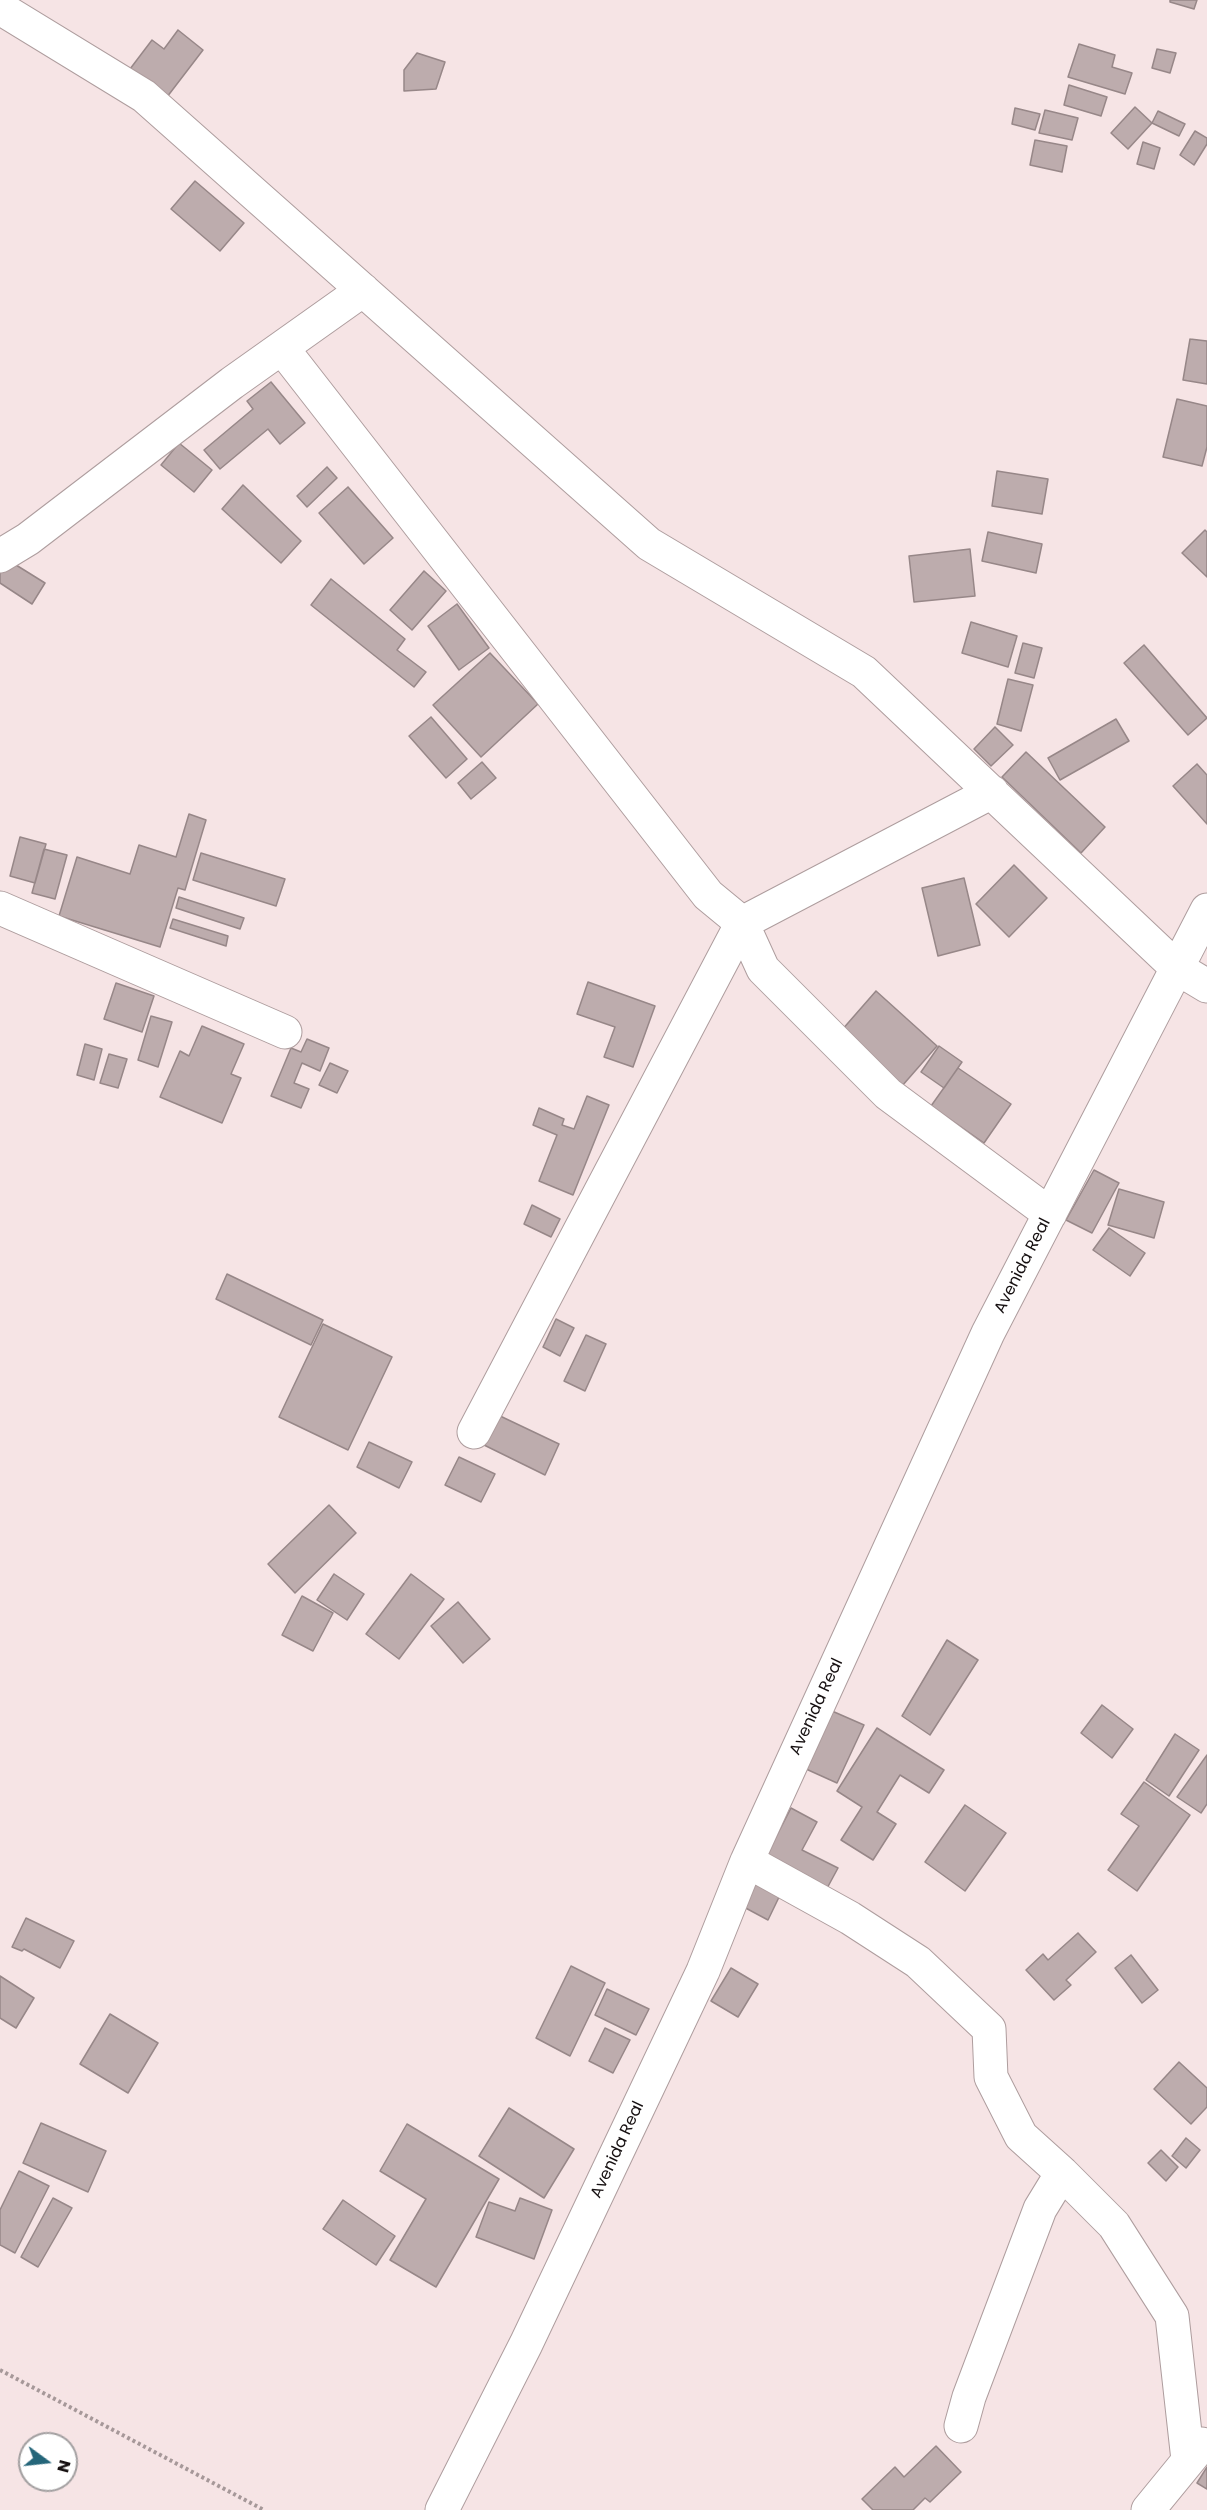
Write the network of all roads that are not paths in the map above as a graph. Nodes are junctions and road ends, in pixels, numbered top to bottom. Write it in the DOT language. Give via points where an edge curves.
graph roads {
  1 [pos="0,8"];
  2 [pos="363,290"];
  3 [pos="282,348"];
  4 [pos="0,556"];
  5 [pos="992,792"];
  6 [pos="0,908"];
  7 [pos="1207,910"];
  8 [pos="742,923"];
  9 [pos="1177,968"];
  10 [pos="1207,986"];
  11 [pos="285,1032"];
  12 [pos="1050,1214"];
  13 [pos="474,1432"];
  14 [pos="747,1861"];
  15 [pos="1062,2173"];
  16 [pos="961,2426"];
  17 [pos="1198,2449"];
  18 [pos="442,2510"];
  19 [pos="1148,2510"];
  1 -- 2 [label="street" via="144,96"];
  2 -- 3 [label="street"];
  2 -- 5 [label="street" via="649,544 864,672"];
  3 -- 4 [label="street"];
  3 -- 8 [label="street" via="708,896"];
  5 -- 8 [label="street"];
  5 -- 9 [label="street"];
  6 -- 11 [label="street"];
  7 -- 9 [label="street, Avenida Real"];
  8 -- 12 [label="street" via="763,969 888,1094"];
  8 -- 13 [label="street"];
  9 -- 10 [label="street"];
  9 -- 12 [label="street, Avenida Real"];
  12 -- 14 [label="street, Avenida Real" via="988,1333"];
  14 -- 15 [label="street" via="850,1918 918,1962 989,2029 991,2077 1021,2136"];
  14 -- 18 [label="street, Avenida Real" via="703,1971"];
  15 -- 16 [label="street" via="1040,2209"];
  15 -- 17 [label="street" via="1114,2225 1172,2316"];
  17 -- 19 [label="street"];
}
